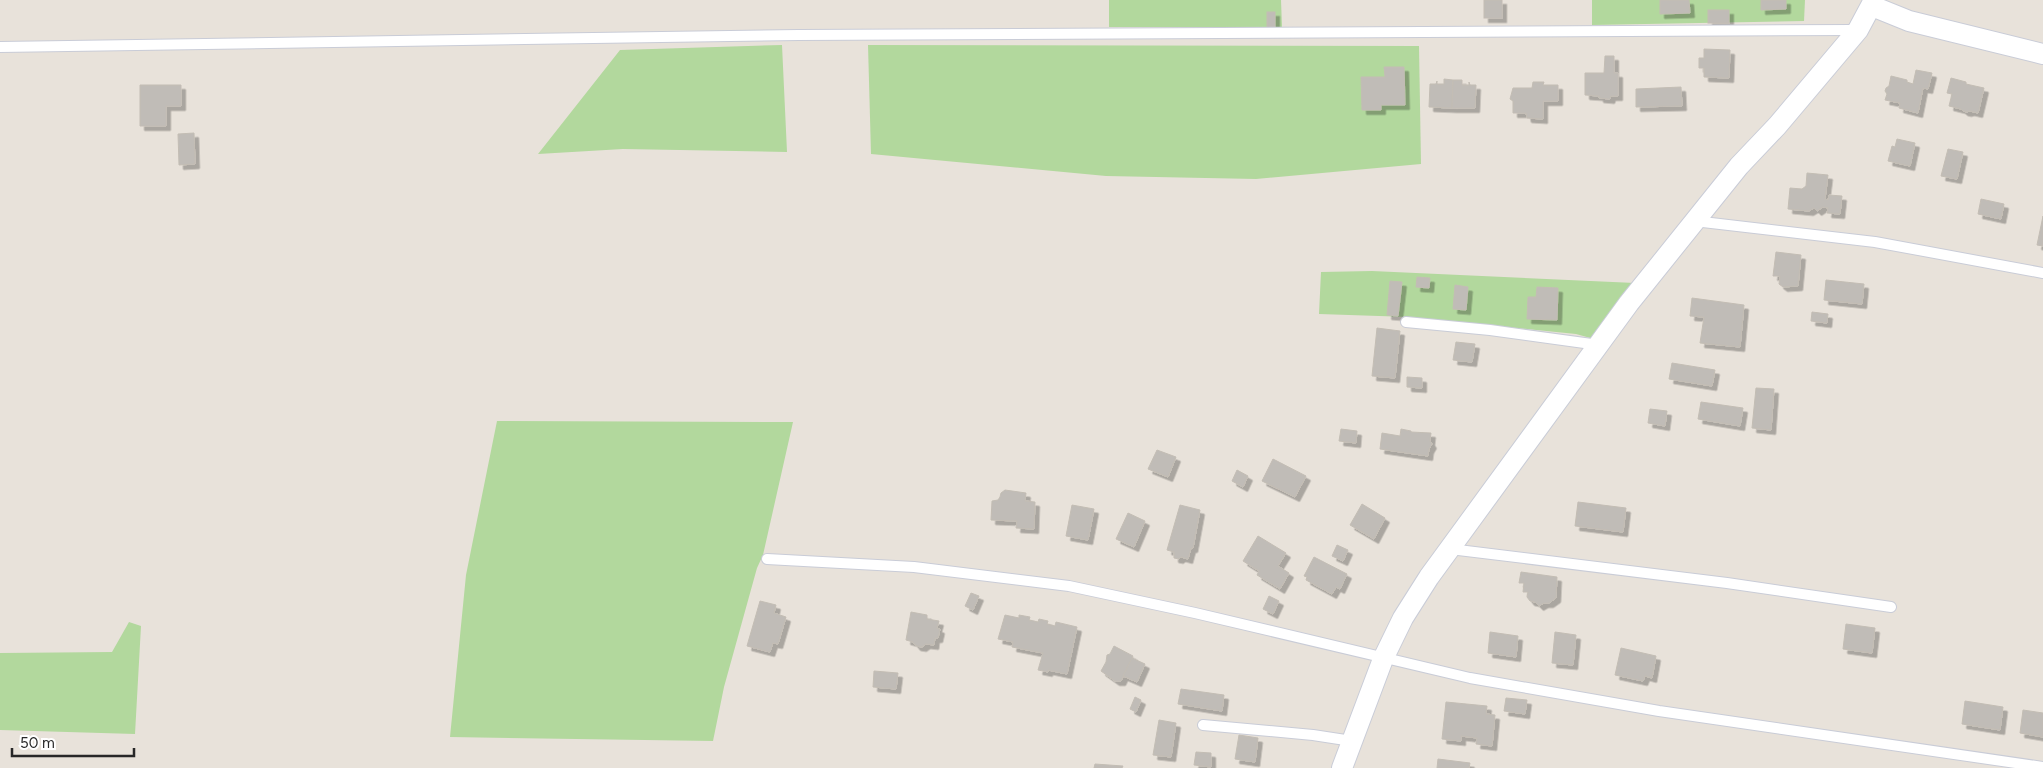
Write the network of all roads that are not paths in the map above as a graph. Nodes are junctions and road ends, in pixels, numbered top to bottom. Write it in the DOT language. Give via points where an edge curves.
graph roads {
  1 [pos="1873,3"];
  2 [pos="1858,30"];
  3 [pos="0,47"];
  4 [pos="2043,54"];
  5 [pos="1693,221"];
  6 [pos="2043,273"];
  7 [pos="1406,322"];
  8 [pos="1599,345"];
  9 [pos="1450,549"];
  10 [pos="767,559"];
  11 [pos="1890,608"];
  12 [pos="1383,659"];
  13 [pos="1203,725"];
  14 [pos="1352,741"];
  15 [pos="2043,767"];
  16 [pos="1342,768"];
  1 -- 2 [label="street"];
  1 -- 4 [label="street" via="1909,21"];
  2 -- 3 [label="lane" via="799,35"];
  2 -- 5 [label="street"];
  5 -- 6 [label="lane" via="1875,242"];
  5 -- 8 [label="street"];
  7 -- 8 [label="lane"];
  8 -- 9 [label="street"];
  9 -- 11 [label="lane" via="1727,583"];
  9 -- 12 [label="street" via="1404,618"];
  10 -- 12 [label="lane" via="914,567 1069,586"];
  12 -- 14 [label="street"];
  12 -- 15 [label="lane" via="1470,678 1658,711"];
  13 -- 14 [label="lane"];
  14 -- 16 [label="street"];
}
